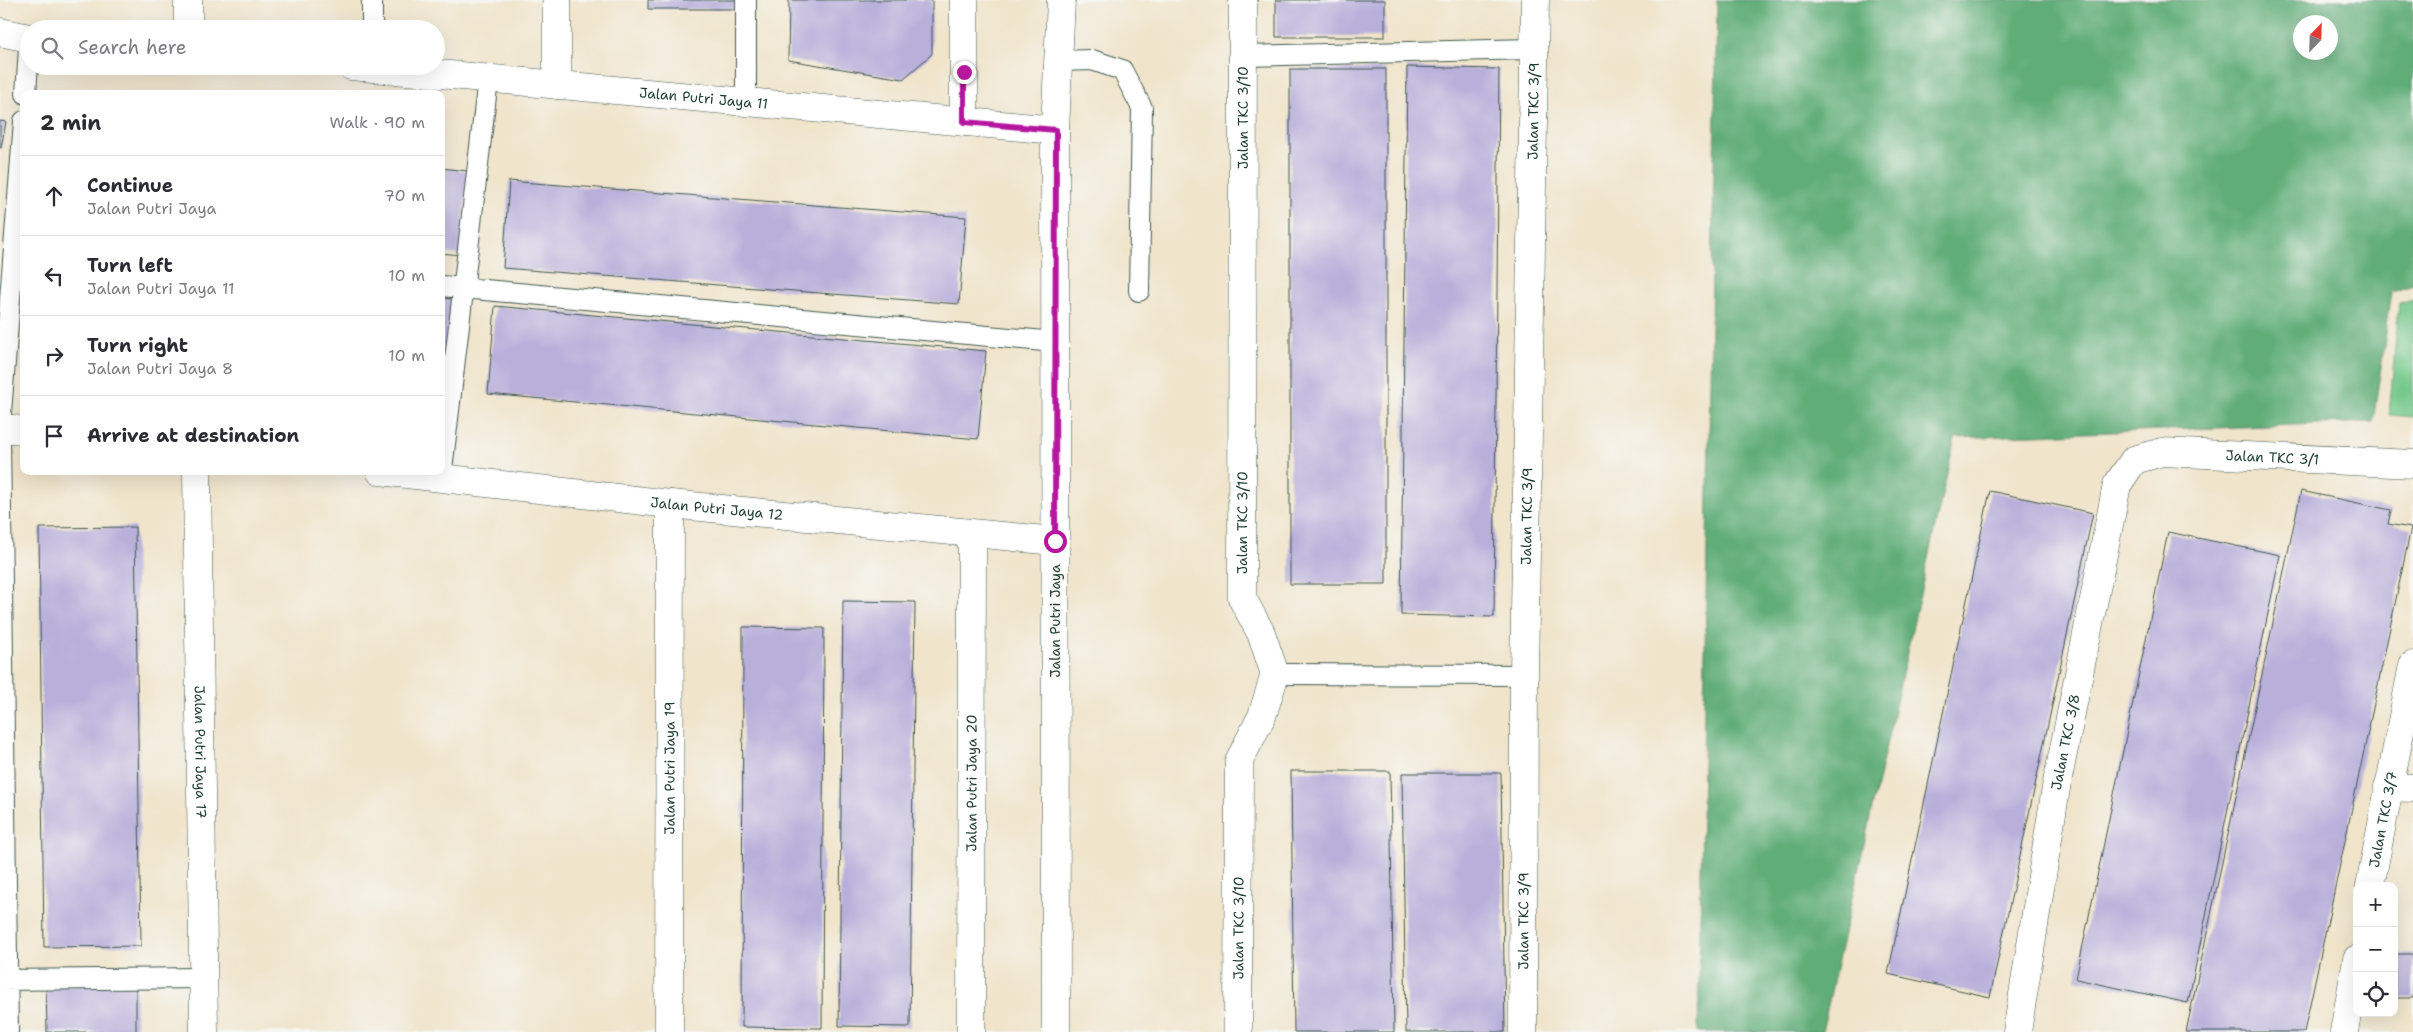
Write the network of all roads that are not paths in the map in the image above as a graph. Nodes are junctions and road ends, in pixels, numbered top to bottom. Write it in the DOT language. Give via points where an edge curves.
graph roads {
  1 [pos="188,0"];
  2 [pos="372,0"];
  3 [pos="557,0"];
  4 [pos="746,0"];
  5 [pos="964,0"];
  6 [pos="1061,0"];
  7 [pos="1243,0"];
  8 [pos="1535,0"];
  9 [pos="188,20"];
  10 [pos="372,20"];
  11 [pos="0,32"];
  12 [pos="20,36"];
  13 [pos="1534,49"];
  14 [pos="1244,56"];
  15 [pos="1058,61"];
  16 [pos="27,75"];
  17 [pos="445,75"];
  18 [pos="488,79"];
  19 [pos="557,85"];
  20 [pos="26,90"];
  21 [pos="746,102"];
  22 [pos="964,122"];
  23 [pos="1056,130"];
  24 [pos="20,165"];
  25 [pos="13,241"];
  26 [pos="445,286"];
  27 [pos="463,288"];
  28 [pos="1139,291"];
  29 [pos="1055,342"];
  30 [pos="0,427"];
  31 [pos="20,430"];
  32 [pos="0,438"];
  33 [pos="445,443"];
  34 [pos="2134,460"];
  35 [pos="2413,464"];
  36 [pos="197,475"];
  37 [pos="415,475"];
  38 [pos="441,475"];
  39 [pos="441,478"];
  40 [pos="670,504"];
  41 [pos="972,534"];
  42 [pos="1055,541"];
  43 [pos="2413,665"];
  44 [pos="1275,674"];
  45 [pos="1524,675"];
  46 [pos="2400,788"];
  47 [pos="2371,882"];
  48 [pos="2355,972"];
  49 [pos="203,978"];
  50 [pos="4,980"];
  51 [pos="8,1032"];
  52 [pos="204,1032"];
  53 [pos="669,1032"];
  54 [pos="971,1032"];
  55 [pos="1056,1032"];
  56 [pos="1238,1032"];
  57 [pos="1523,1032"];
  58 [pos="2017,1032"];
  59 [pos="2344,1032"];
  1 -- 9 [label="street"];
  2 -- 10 [label="lane"];
  3 -- 19 [label="street"];
  4 -- 21 [label="lane"];
  5 -- 22 [label="street"];
  6 -- 15 [label="street, Jalan Putri Jaya"];
  7 -- 14 [label="street, Jalan TKC 3/10"];
  8 -- 13 [label="street, Jalan TKC 3/9"];
  11 -- 12 [label="street"];
  13 -- 14 [label="lane"];
  13 -- 45 [label="street, Jalan TKC 3/9"];
  14 -- 44 [label="street, Jalan TKC 3/10" via="1242,598 1262,634"];
  15 -- 23 [label="street, Jalan Putri Jaya"];
  15 -- 28 [label="lane" via="1092,60 1122,70 1142,108"];
  16 -- 20 [label="lane"];
  17 -- 18 [label="street, Jalan Putri Jaya 11"];
  18 -- 19 [label="street, Jalan Putri Jaya 11"];
  18 -- 27 [label="lane"];
  19 -- 21 [label="street, Jalan Putri Jaya 11"];
  21 -- 22 [label="street, Jalan Putri Jaya 11"];
  22 -- 23 [label="street, Jalan Putri Jaya 11"];
  23 -- 29 [label="street, Jalan Putri Jaya"];
  24 -- 25 [label="lane"];
  25 -- 30 [label="lane"];
  26 -- 27 [label="lane"];
  27 -- 29 [label="lane"];
  27 -- 33 [label="lane"];
  29 -- 42 [label="street, Jalan Putri Jaya"];
  30 -- 31 [label="street"];
  32 -- 50 [label="lane"];
  34 -- 35 [label="street, Jalan TKC 3/1" via="2162,452"];
  34 -- 58 [label="street, Jalan TKC 3/8" via="2117,485 2113,504 2056,788"];
  36 -- 49 [label="street, Jalan Putri Jaya 17"];
  37 -- 39 [label="street, Jalan Putri Jaya 12"];
  38 -- 39 [label="lane"];
  39 -- 40 [label="street, Jalan Putri Jaya 12"];
  40 -- 41 [label="street, Jalan Putri Jaya 12"];
  40 -- 53 [label="street, Jalan Putri Jaya 19"];
  41 -- 42 [label="street, Jalan Putri Jaya 12"];
  41 -- 54 [label="street, Jalan Putri Jaya 20"];
  42 -- 55 [label="street, Jalan Putri Jaya"];
  43 -- 46 [label="street, Jalan TKC 3/7"];
  44 -- 45 [label="lane"];
  44 -- 56 [label="street, Jalan TKC 3/10" via="1262,716 1239,761"];
  45 -- 57 [label="street, Jalan TKC 3/9"];
  46 -- 47 [label="street, Jalan TKC 3/7"];
  48 -- 59 [label="street"];
  49 -- 50 [label="lane"];
  49 -- 52 [label="street, Jalan Putri Jaya 17"];
  50 -- 51 [label="lane"];
}
